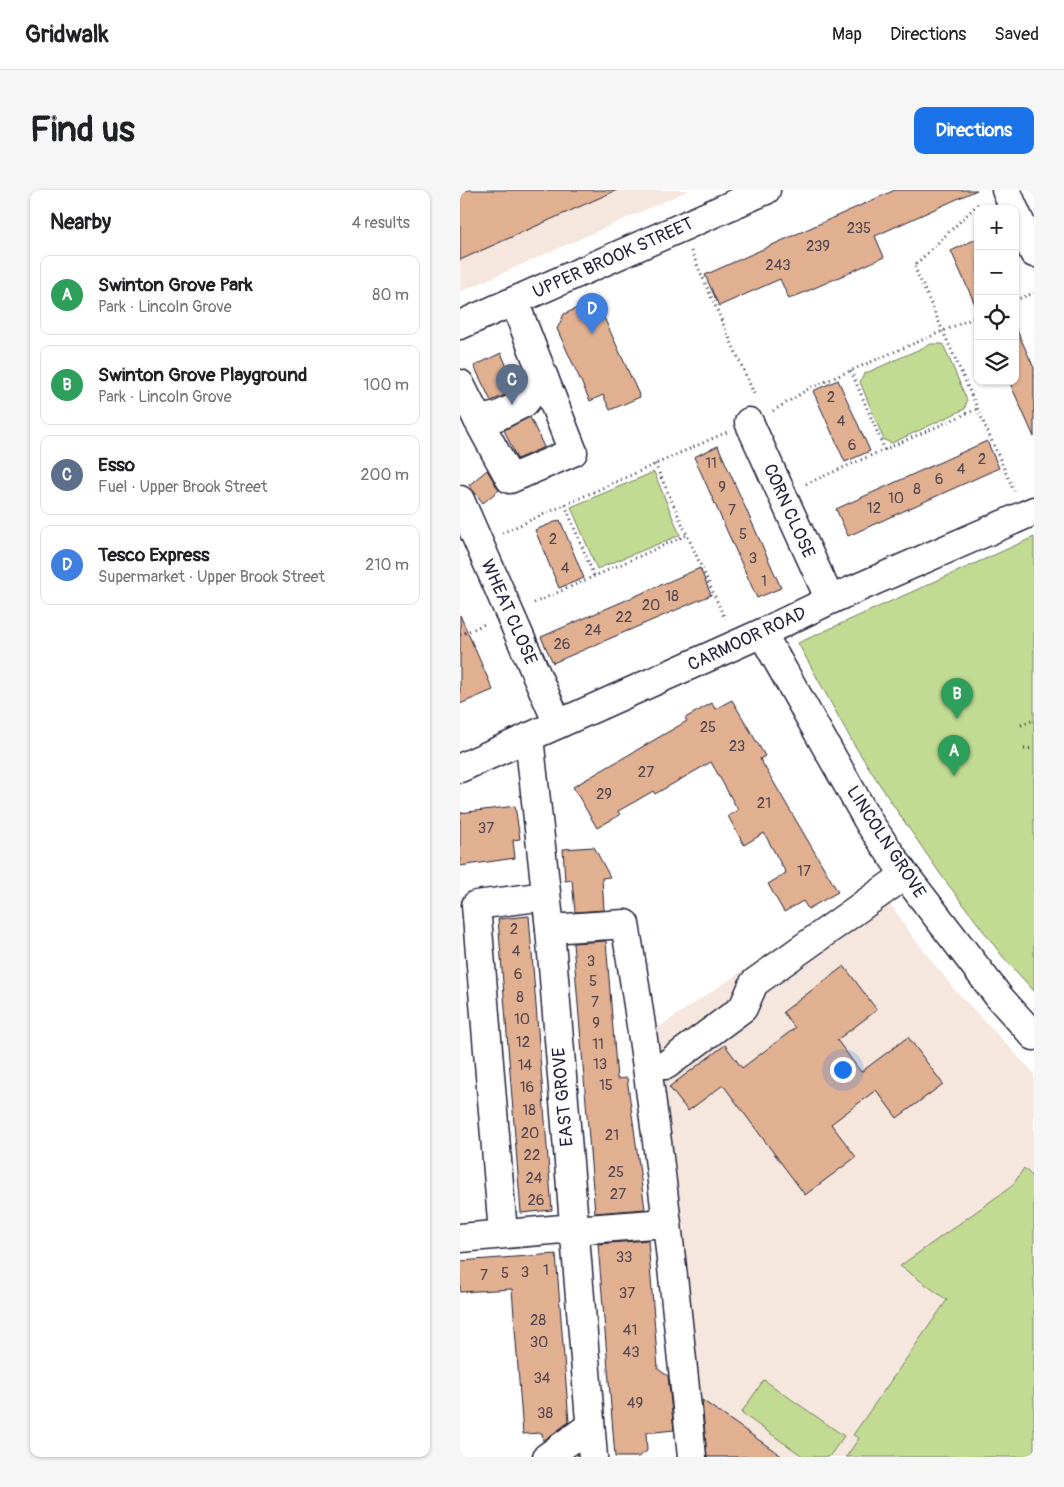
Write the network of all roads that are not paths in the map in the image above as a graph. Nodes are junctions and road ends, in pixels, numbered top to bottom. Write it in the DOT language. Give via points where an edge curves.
graph roads {
  1 [pos="766,190"];
  2 [pos="1006,190"];
  3 [pos="1013,205"];
  4 [pos="1019,219"];
  5 [pos="1034,253"];
  6 [pos="514,301"];
  7 [pos="460,325"];
  8 [pos="544,378"];
  9 [pos="460,384"];
  10 [pos="757,419"];
  11 [pos="478,420"];
  12 [pos="460,500"];
  13 [pos="1029,513"];
  14 [pos="830,600"];
  15 [pos="762,633"];
  16 [pos="558,724"];
  17 [pos="529,737"];
  18 [pos="460,768"];
  19 [pos="905,875"];
  20 [pos="546,896"];
  21 [pos="469,922"];
  22 [pos="550,929"];
  23 [pos="1034,1036"];
  24 [pos="666,1064"];
  25 [pos="666,1223"];
  26 [pos="574,1229"];
  27 [pos="503,1233"];
  28 [pos="460,1238"];
  29 [pos="590,1426"];
  30 [pos="687,1454"];
  31 [pos="547,1457"];
  32 [pos="593,1457"];
  1 -- 6 [label="main road, UPPER BROOK STREET"];
  2 -- 3 [label="main road"];
  4 -- 5 [label="main road"];
  6 -- 7 [label="main road, UPPER BROOK STREET"];
  6 -- 8 [label="main road"];
  8 -- 11 [label="main road" via="524,403 498,416"];
  8 -- 11 [label="main road" via="573,452 510,479"];
  9 -- 11 [label="main road"];
  10 -- 14 [label="main road, CORN CLOSE" via="782,495"];
  12 -- 16 [label="main road, WHEAT CLOSE"];
  13 -- 14 [label="main road, CARMOOR ROAD"];
  14 -- 15 [label="main road, CARMOOR ROAD"];
  15 -- 16 [label="main road, CARMOOR ROAD"];
  15 -- 19 [label="main road, LINCOLN GROVE" via="870,824"];
  16 -- 17 [label="main road, CARMOOR ROAD"];
  17 -- 18 [label="main road, CARMOOR ROAD"];
  17 -- 20 [label="main road, EAST GROVE"];
  19 -- 23 [label="main road, LINCOLN GROVE" via="999,997"];
  19 -- 24 [label="main road" via="754,983 743,1008"];
  20 -- 21 [label="main road" via="476,905"];
  20 -- 22 [label="main road, EAST GROVE"];
  21 -- 27 [label="main road"];
  22 -- 25 [label="main road" via="625,924"];
  22 -- 26 [label="main road, EAST GROVE"];
  25 -- 26 [label="main road"];
  25 -- 30 [label="main road"];
  26 -- 27 [label="main road"];
  26 -- 29 [label="main road, EAST GROVE"];
  27 -- 28 [label="main road"];
  29 -- 31 [label="main road"];
  29 -- 32 [label="main road, EAST GROVE"];
}
